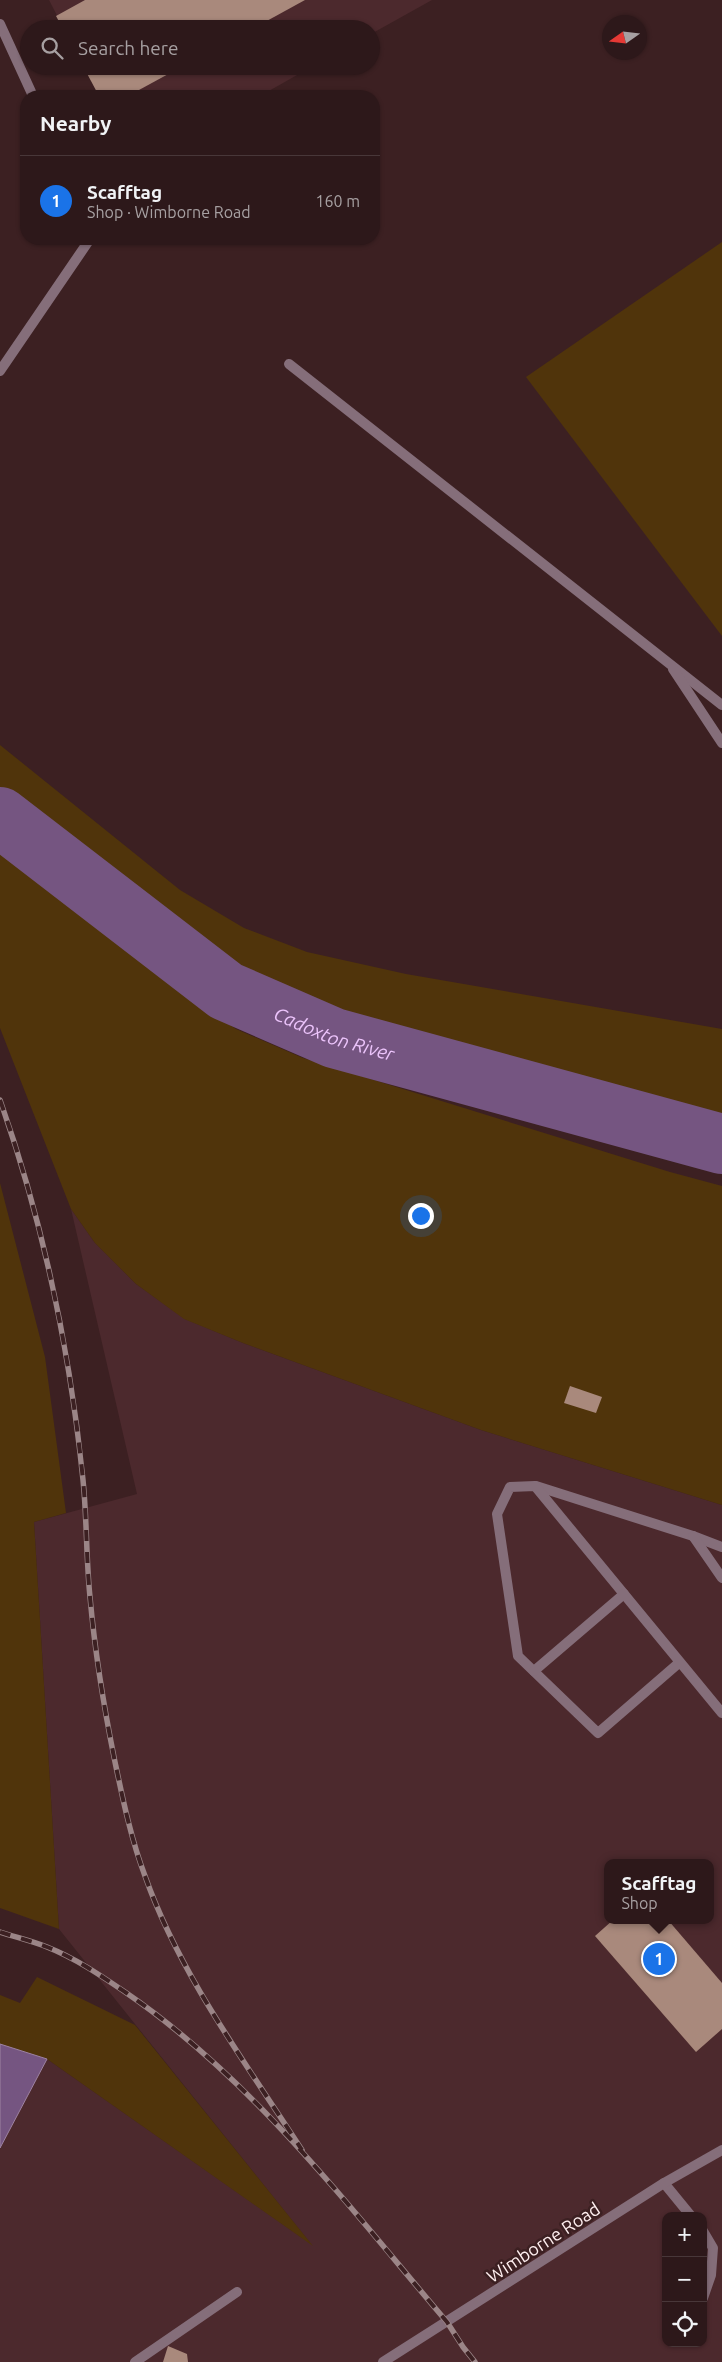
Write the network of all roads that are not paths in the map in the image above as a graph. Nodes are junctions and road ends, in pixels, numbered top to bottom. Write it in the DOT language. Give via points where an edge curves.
graph roads {
  1 [pos="0,24"];
  2 [pos="20,68"];
  3 [pos="23,75"];
  4 [pos="30,90"];
  5 [pos="86,245"];
  6 [pos="288,364"];
  7 [pos="0,370"];
  8 [pos="666,659"];
  9 [pos="722,705"];
  10 [pos="722,743"];
  11 [pos="535,1486"];
  12 [pos="693,1536"];
  13 [pos="722,1547"];
  14 [pos="722,1578"];
  15 [pos="624,1594"];
  16 [pos="680,1662"];
  17 [pos="534,1671"];
  18 [pos="722,1713"];
  19 [pos="722,2150"];
  20 [pos="664,2184"];
  21 [pos="688,2212"];
  22 [pos="707,2238"];
  23 [pos="707,2286"];
  24 [pos="236,2292"];
  25 [pos="136,2362"];
  26 [pos="383,2362"];
  1 -- 2 [label="street"];
  3 -- 4 [label="street"];
  5 -- 7 [label="street"];
  6 -- 8 [label="street"];
  8 -- 9 [label="street"];
  8 -- 10 [label="street"];
  11 -- 12 [label="street"];
  11 -- 15 [label="street"];
  11 -- 17 [label="street" via="510,1487 497,1514 518,1656"];
  12 -- 13 [label="street"];
  12 -- 14 [label="street"];
  15 -- 16 [label="street"];
  15 -- 17 [label="street"];
  16 -- 17 [label="street" via="598,1733"];
  16 -- 18 [label="street"];
  19 -- 20 [label="street, Wimborne Road"];
  20 -- 21 [label="street"];
  20 -- 26 [label="street, Wimborne Road"];
  22 -- 23 [label="street" via="713,2248"];
  24 -- 25 [label="street"];
}
